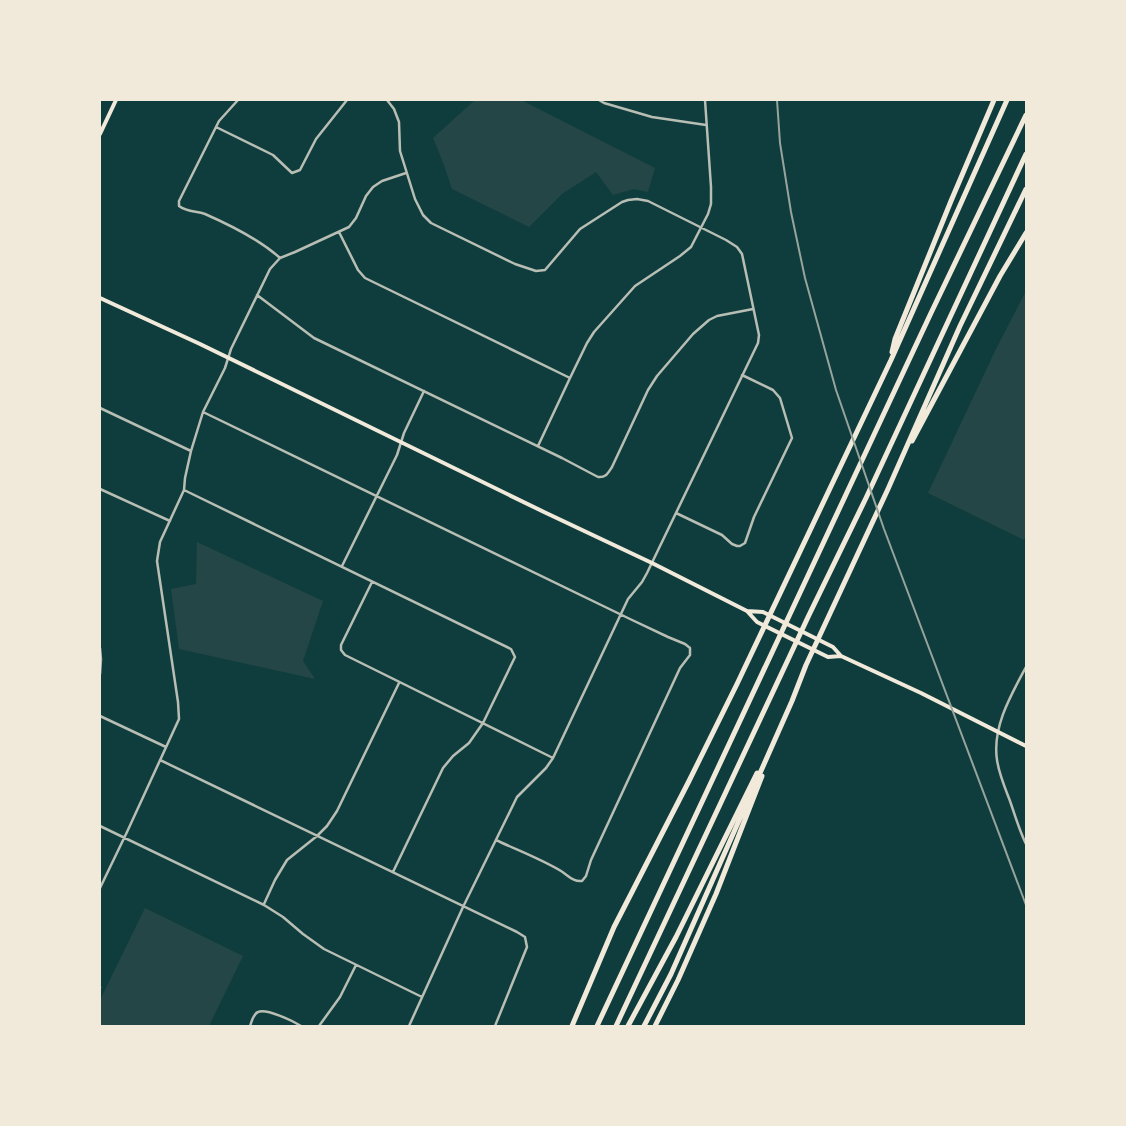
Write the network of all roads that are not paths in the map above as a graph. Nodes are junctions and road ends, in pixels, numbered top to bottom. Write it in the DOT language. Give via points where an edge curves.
graph roads {
  1 [pos="116,100"];
  2 [pos="238,100"];
  3 [pos="347,100"];
  4 [pos="387,100"];
  5 [pos="598,100"];
  6 [pos="705,100"];
  7 [pos="994,100"];
  8 [pos="1007,100"];
  9 [pos="1026,115"];
  10 [pos="706,125"];
  11 [pos="216,127"];
  12 [pos="100,134"];
  13 [pos="1026,154"];
  14 [pos="406,172"];
  15 [pos="1026,189"];
  16 [pos="701,227"];
  17 [pos="338,232"];
  18 [pos="1026,233"];
  19 [pos="280,258"];
  20 [pos="257,295"];
  21 [pos="100,298"];
  22 [pos="753,309"];
  23 [pos="228,358"];
  24 [pos="891,360"];
  25 [pos="742,375"];
  26 [pos="570,378"];
  27 [pos="424,391"];
  28 [pos="100,408"];
  29 [pos="203,412"];
  30 [pos="401,442"];
  31 [pos="538,446"];
  32 [pos="192,451"];
  33 [pos="891,482"];
  34 [pos="100,489"];
  35 [pos="184,490"];
  36 [pos="376,496"];
  37 [pos="676,513"];
  38 [pos="170,521"];
  39 [pos="652,563"];
  40 [pos="342,566"];
  41 [pos="372,582"];
  42 [pos="746,611"];
  43 [pos="620,614"];
  44 [pos="100,648"];
  45 [pos="841,656"];
  46 [pos="1026,667"];
  47 [pos="100,674"];
  48 [pos="400,682"];
  49 [pos="792,702"];
  50 [pos="100,716"];
  51 [pos="483,723"];
  52 [pos="1026,746"];
  53 [pos="166,748"];
  54 [pos="553,758"];
  55 [pos="160,760"];
  56 [pos="100,826"];
  57 [pos="317,836"];
  58 [pos="124,838"];
  59 [pos="496,840"];
  60 [pos="1026,844"];
  61 [pos="393,872"];
  62 [pos="100,888"];
  63 [pos="264,905"];
  64 [pos="463,907"];
  65 [pos="356,965"];
  66 [pos="422,997"];
  67 [pos="250,1026"];
  68 [pos="301,1026"];
  69 [pos="319,1026"];
  70 [pos="409,1026"];
  71 [pos="495,1026"];
  72 [pos="572,1026"];
  73 [pos="597,1026"];
  74 [pos="616,1026"];
  75 [pos="628,1026"];
  76 [pos="644,1026"];
  77 [pos="655,1026"];
  1 -- 12 [label="main road"];
  2 -- 11 [label="street"];
  3 -- 11 [label="street" via="316,139 300,170 292,173 273,155"];
  4 -- 14 [label="street" via="399,122 400,151"];
  5 -- 10 [label="street" via="652,117"];
  6 -- 10 [label="street"];
  7 -- 24 [label="highway" via="895,338"];
  8 -- 24 [label="highway"];
  9 -- 73 [label="highway"];
  10 -- 16 [label="street" via="711,204"];
  11 -- 19 [label="street" via="179,206 243,232"];
  13 -- 74 [label="highway"];
  14 -- 16 [label="street" via="426,220 536,271 545,270 580,229 628,200 648,201"];
  14 -- 17 [label="street" via="373,187 349,227"];
  15 -- 33 [label="highway" via="960,326"];
  16 -- 22 [label="street" via="732,243 740,251"];
  16 -- 26 [label="street" via="691,247 635,286 616,307 587,343"];
  17 -- 19 [label="street"];
  17 -- 26 [label="street" via="365,278"];
  18 -- 33 [label="highway"];
  19 -- 20 [label="street" via="270,269"];
  20 -- 23 [label="street"];
  20 -- 27 [label="street" via="314,338"];
  21 -- 23 [label="main road"];
  22 -- 25 [label="street" via="759,339"];
  22 -- 31 [label="street" via="716,316 693,334 648,390 606,476 598,477"];
  23 -- 29 [label="street"];
  23 -- 30 [label="main road"];
  24 -- 72 [label="highway" via="696,766 614,927"];
  25 -- 37 [label="street"];
  25 -- 37 [label="street" via="774,390 780,398 792,438 745,543 740,546 732,544"];
  26 -- 31 [label="street"];
  27 -- 30 [label="street"];
  27 -- 31 [label="street"];
  28 -- 32 [label="street"];
  29 -- 32 [label="street"];
  29 -- 36 [label="street"];
  30 -- 36 [label="street"];
  30 -- 39 [label="main road"];
  32 -- 35 [label="street"];
  33 -- 49 [label="highway"];
  34 -- 38 [label="street"];
  35 -- 38 [label="street"];
  35 -- 40 [label="street"];
  36 -- 40 [label="street"];
  36 -- 43 [label="street"];
  37 -- 39 [label="street"];
  38 -- 53 [label="street" via="160,542 157,561 179,719"];
  39 -- 42 [label="main road"];
  39 -- 43 [label="street"];
  40 -- 41 [label="street"];
  41 -- 48 [label="street" via="341,650"];
  41 -- 51 [label="street" via="511,649 515,657"];
  42 -- 45 [label="main road" via="757,622 828,656"];
  42 -- 45 [label="main road" via="763,612 833,647"];
  43 -- 54 [label="street"];
  43 -- 59 [label="street" via="687,645 690,655 680,668 586,876 582,881 576,881"];
  44 -- 47 [label="street"];
  45 -- 52 [label="main road"];
  46 -- 60 [label="street" via="1000,724 996,755"];
  48 -- 51 [label="street"];
  48 -- 57 [label="street" via="337,811"];
  49 -- 75 [label="highway"];
  49 -- 76 [label="highway" via="671,974"];
  49 -- 77 [label="highway" via="716,894"];
  50 -- 53 [label="street"];
  51 -- 54 [label="street"];
  51 -- 61 [label="street" via="470,743 443,768"];
  53 -- 55 [label="street"];
  54 -- 59 [label="street" via="517,797"];
  55 -- 57 [label="street"];
  55 -- 58 [label="street"];
  56 -- 58 [label="street"];
  57 -- 61 [label="street"];
  57 -- 63 [label="street" via="288,860"];
  58 -- 62 [label="street"];
  58 -- 63 [label="street"];
  59 -- 64 [label="street"];
  61 -- 64 [label="street"];
  63 -- 65 [label="street" via="324,949"];
  64 -- 66 [label="street"];
  64 -- 71 [label="street" via="525,937 526,947"];
  65 -- 66 [label="street"];
  65 -- 69 [label="street" via="340,997"];
  66 -- 70 [label="street"];
  67 -- 68 [label="street" via="259,1011"];
}
